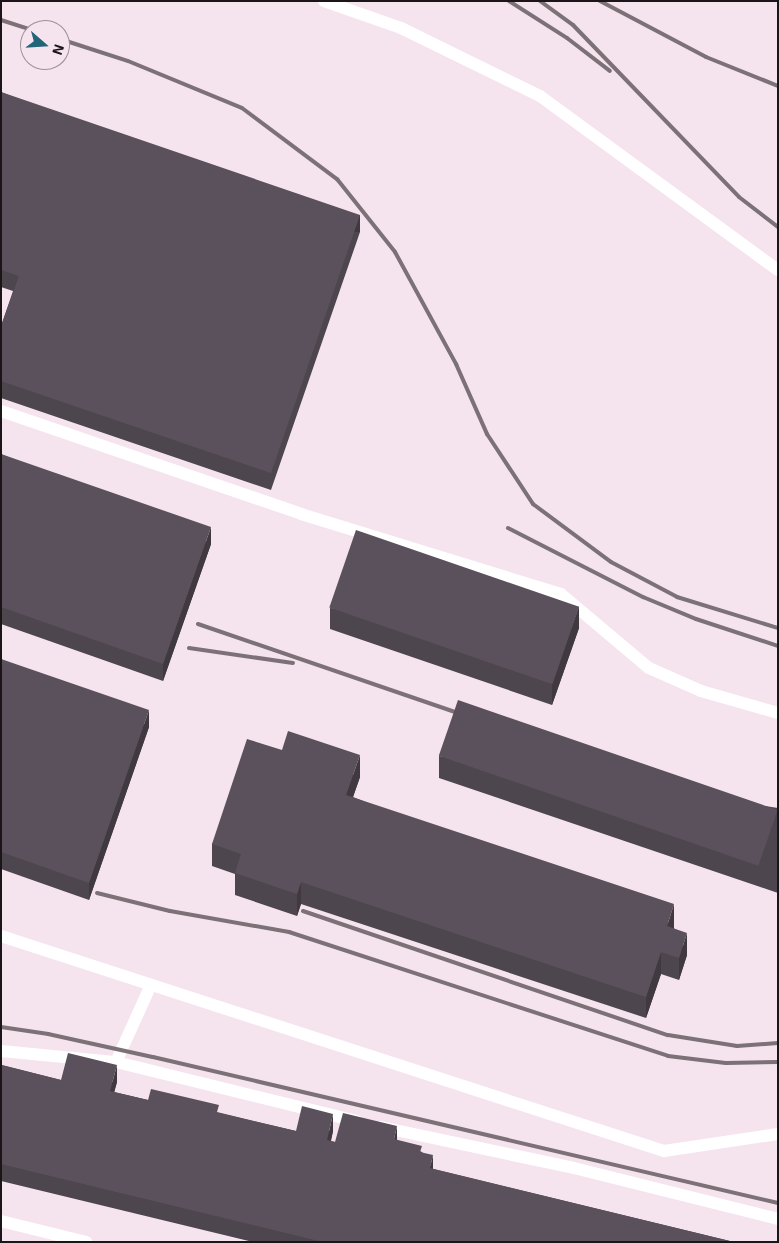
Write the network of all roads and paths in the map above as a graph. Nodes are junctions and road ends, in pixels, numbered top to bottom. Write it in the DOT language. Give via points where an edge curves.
graph roads {
  1 [pos="324,1"];
  2 [pos="778,270"];
  3 [pos="1,410"];
  4 [pos="778,713"];
  5 [pos="1,936"];
  6 [pos="151,985"];
  7 [pos="1,1051"];
  8 [pos="116,1062"];
  9 [pos="778,1134"];
  10 [pos="778,1219"];
  11 [pos="1,1221"];
  12 [pos="86,1242"];
  1 -- 2 [label="lane" via="401,28 540,96"];
  3 -- 4 [label="lane" via="301,514 561,594 649,668 702,691"];
  5 -- 6 [label="lane"];
  6 -- 8 [label="lane"];
  6 -- 9 [label="lane" via="664,1151"];
  7 -- 8 [label="lane"];
  8 -- 10 [label="lane"];
  11 -- 12 [label="lane"];
}
